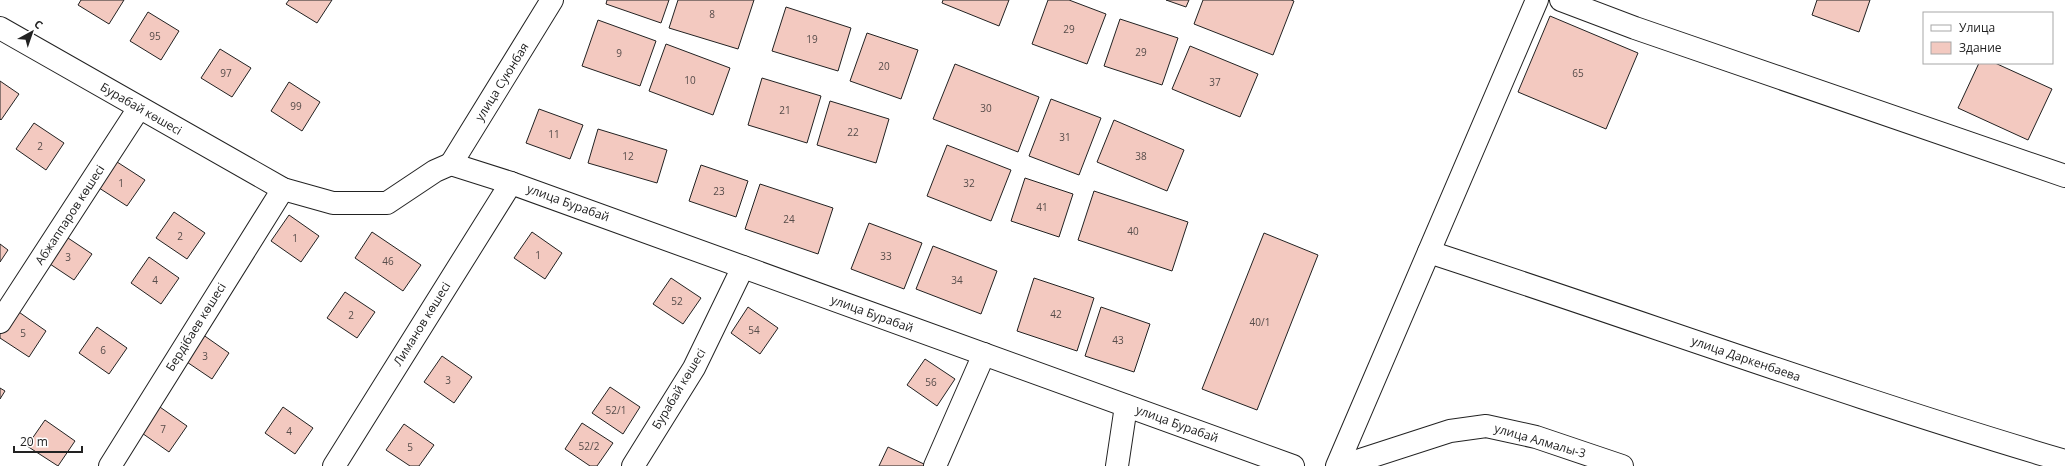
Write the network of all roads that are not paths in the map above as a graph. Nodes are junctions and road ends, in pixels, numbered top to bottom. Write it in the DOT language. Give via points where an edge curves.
graph roads {
  1 [pos="552,0"];
  2 [pos="1537,0"];
  3 [pos="1561,0"];
  4 [pos="0,28"];
  5 [pos="139,108"];
  6 [pos="451,164"];
  7 [pos="2065,176"];
  8 [pos="511,183"];
  9 [pos="283,189"];
  10 [pos="1429,252"];
  11 [pos="743,267"];
  12 [pos="0,322"];
  13 [pos="984,354"];
  14 [pos="1126,406"];
  15 [pos="2065,461"];
  16 [pos="110,466"];
  17 [pos="334,466"];
  18 [pos="633,466"];
  19 [pos="935,466"];
  20 [pos="1117,466"];
  21 [pos="1293,466"];
  22 [pos="1337,466"];
  23 [pos="1342,466"];
  24 [pos="1622,466"];
  1 -- 6 [label="street, улица Суюнбая"];
  2 -- 10 [label="street"];
  3 -- 7 [label="street" via="1635,28"];
  4 -- 5 [label="street, Бурабай көшесі"];
  5 -- 9 [label="street, Бурабай көшесі"];
  5 -- 12 [label="street, Абжаппаров көшесі"];
  6 -- 8 [label="street, улица Бурабай"];
  6 -- 9 [label="street, Бурабай көшесі" via="387,203 333,203"];
  8 -- 11 [label="street, улица Бурабай"];
  8 -- 17 [label="street, Лиманов көшесі"];
  9 -- 16 [label="street, Бердібаев көшесі"];
  10 -- 15 [label="street, улица Даркенбаева" via="1787,373 1976,435"];
  10 -- 22 [label="street"];
  11 -- 13 [label="street, улица Бурабай"];
  11 -- 18 [label="street, Бурабай көшесі" via="694,368"];
  13 -- 14 [label="street, улица Бурабай"];
  13 -- 19 [label="street"];
  14 -- 20 [label="street"];
  14 -- 21 [label="street, улица Бурабай"];
  23 -- 24 [label="street, улица Алмалы-3" via="1450,431 1486,426 1536,437"];
}
